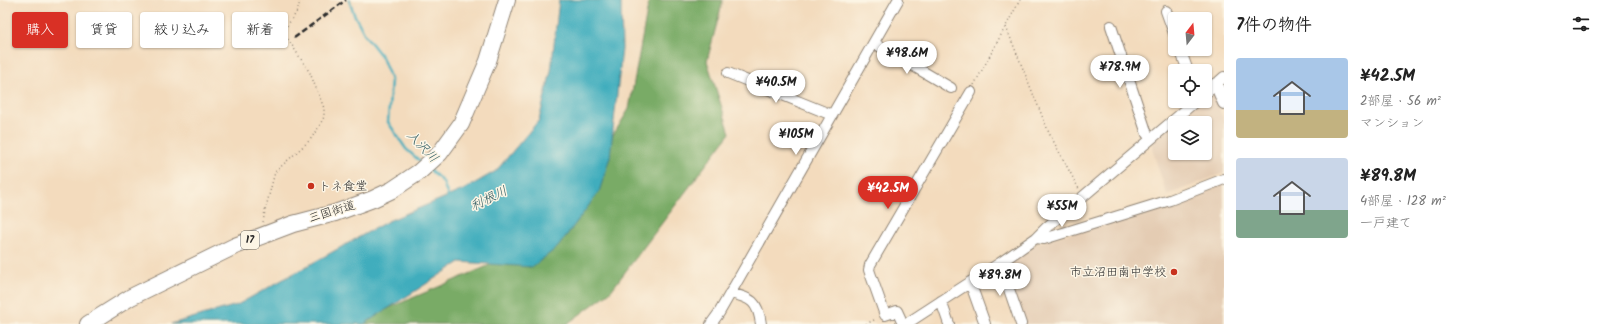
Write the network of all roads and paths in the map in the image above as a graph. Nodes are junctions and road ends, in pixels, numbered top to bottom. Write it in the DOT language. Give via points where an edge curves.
graph roads {
  1 [pos="299,0"];
  2 [pos="507,0"];
  3 [pos="898,0"];
  4 [pos="1020,0"];
  5 [pos="1166,11"];
  6 [pos="1168,17"];
  7 [pos="1111,26"];
  8 [pos="1006,27"];
  9 [pos="874,43"];
  10 [pos="728,73"];
  11 [pos="1220,81"];
  12 [pos="951,88"];
  13 [pos="1212,88"];
  14 [pos="971,92"];
  15 [pos="1224,103"];
  16 [pos="1188,108"];
  17 [pos="832,115"];
  18 [pos="1151,139"];
  19 [pos="1224,179"];
  20 [pos="1083,196"];
  21 [pos="261,235"];
  22 [pos="1036,238"];
  23 [pos="1000,264"];
  24 [pos="970,282"];
  25 [pos="730,293"];
  26 [pos="941,301"];
  27 [pos="886,315"];
  28 [pos="88,324"];
  29 [pos="710,324"];
  30 [pos="761,324"];
  31 [pos="866,324"];
  32 [pos="905,324"];
  33 [pos="949,324"];
  34 [pos="985,324"];
  35 [pos="1021,324"];
  1 -- 21 [label="path" via="299,7 284,33 310,73 324,108 324,116 310,140 275,172"];
  2 -- 21 [label="highway, 三国街道 / 17" via="488,61 467,112 451,141 440,153 423,169 392,190 373,199"];
  3 -- 9 [label="street"];
  4 -- 8 [label="path"];
  5 -- 6 [label="street"];
  7 -- 18 [label="street" via="1147,134"];
  8 -- 14 [label="path"];
  8 -- 20 [label="path" via="1049,134"];
  9 -- 12 [label="street"];
  9 -- 17 [label="street"];
  10 -- 17 [label="street"];
  11 -- 13 [label="street"];
  11 -- 15 [label="street"];
  14 -- 27 [label="street" via="870,265 869,270"];
  16 -- 18 [label="street"];
  17 -- 25 [label="street"];
  18 -- 20 [label="street"];
  19 -- 22 [label="street" via="1170,200 1044,239"];
  20 -- 22 [label="street"];
  21 -- 28 [label="highway, 三国街道 / 17" via="131,297"];
  22 -- 23 [label="street"];
  23 -- 24 [label="street"];
  23 -- 35 [label="street"];
  24 -- 26 [label="street"];
  24 -- 34 [label="street"];
  25 -- 29 [label="street"];
  25 -- 30 [label="street" via="747,297 759,309"];
  26 -- 32 [label="street"];
  26 -- 33 [label="street"];
  27 -- 31 [label="path"];
  27 -- 32 [label="street" via="897,311"];
}
